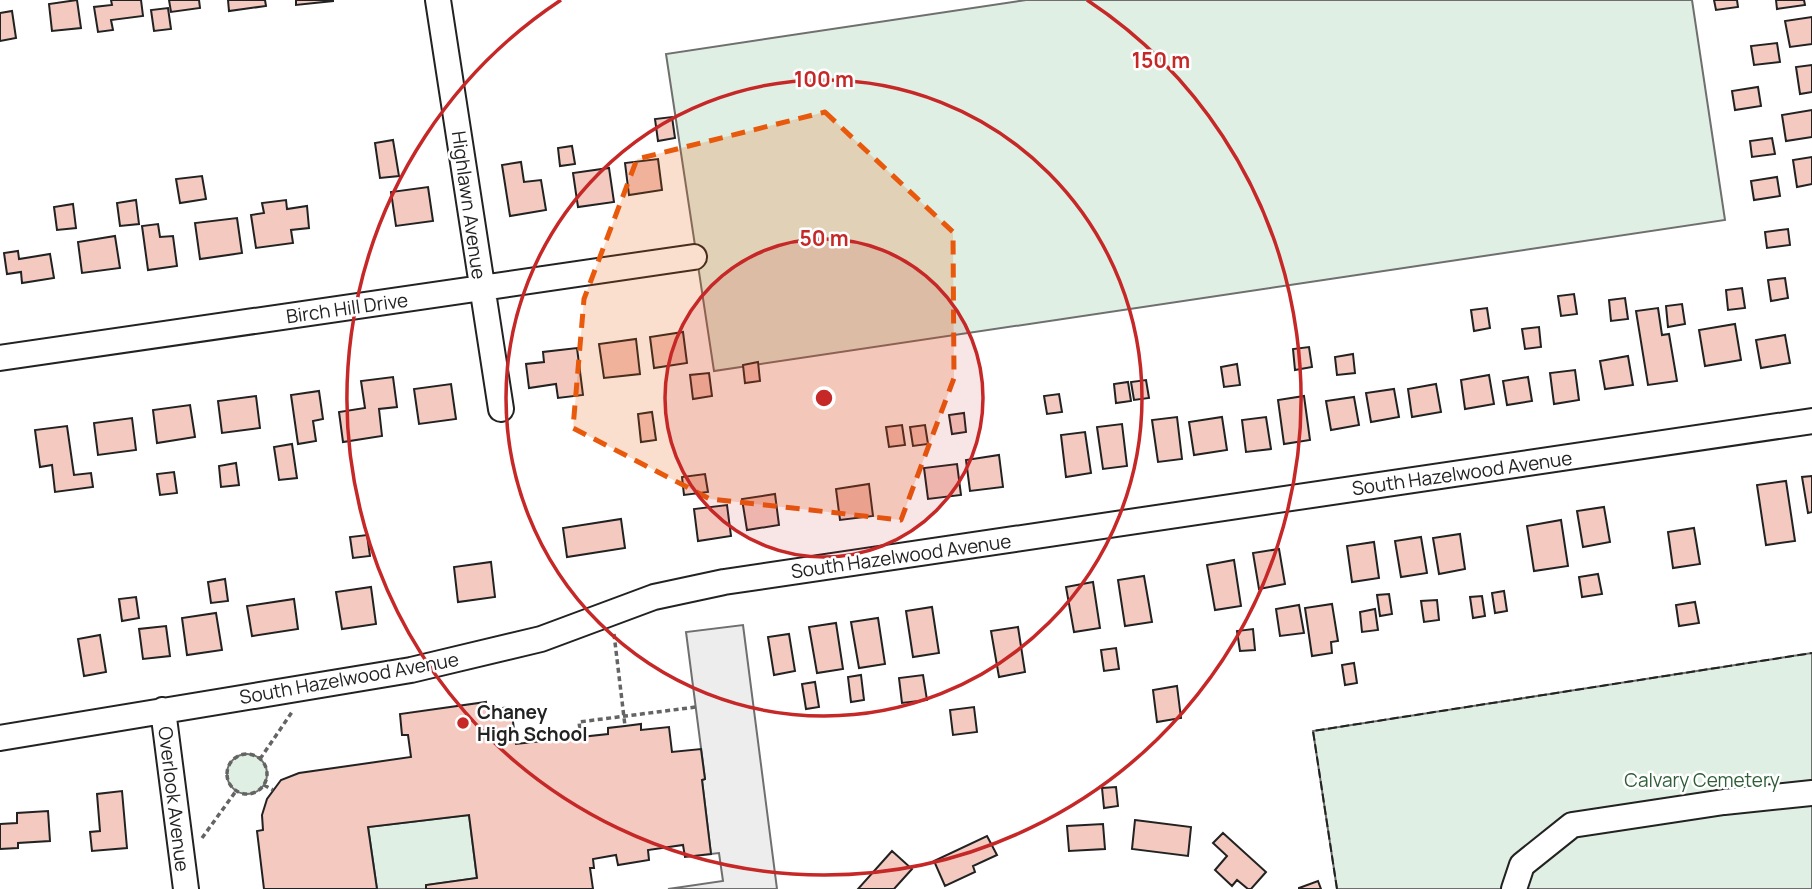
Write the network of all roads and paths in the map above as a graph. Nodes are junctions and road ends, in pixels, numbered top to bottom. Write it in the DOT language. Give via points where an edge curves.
graph roads {
  1 [pos="438,0"];
  2 [pos="694,257"];
  3 [pos="482,289"];
  4 [pos="0,358"];
  5 [pos="501,410"];
  6 [pos="1812,421"];
  7 [pos="611,612"];
  8 [pos="310,686"];
  9 [pos="696,707"];
  10 [pos="163,710"];
  11 [pos="624,716"];
  12 [pos="625,726"];
  13 [pos="581,737"];
  14 [pos="0,738"];
  15 [pos="260,759"];
  16 [pos="264,785"];
  17 [pos="273,790"];
  18 [pos="236,791"];
  19 [pos="1812,793"];
  20 [pos="184,877"];
  21 [pos="1514,889"];
  1 -- 3 [label="street, Highlawn Avenue"];
  2 -- 3 [label="street, Birch Hill Drive"];
  3 -- 4 [label="street, Birch Hill Drive"];
  3 -- 5 [label="street, Highlawn Avenue"];
  6 -- 7 [label="street, South Hazelwood Avenue" via="724,582"];
  7 -- 8 [label="street, South Hazelwood Avenue" via="541,639 472,656"];
  7 -- 11 [label="path"];
  8 -- 10 [label="street, South Hazelwood Avenue"];
  8 -- 15 [label="path"];
  9 -- 11 [label="path"];
  10 -- 14 [label="street, South Hazelwood Avenue"];
  10 -- 20 [label="street, Overlook Avenue"];
  11 -- 12 [label="path"];
  11 -- 13 [label="path" via="579,722"];
  15 -- 16 [label="path" via="266,771"];
  15 -- 18 [label="path" via="241,755 230,763 228,782"];
  16 -- 17 [label="path"];
  16 -- 18 [label="path" via="254,793"];
  18 -- 20 [label="path"];
  19 -- 21 [label="street" via="1572,825 1522,865"];
}
